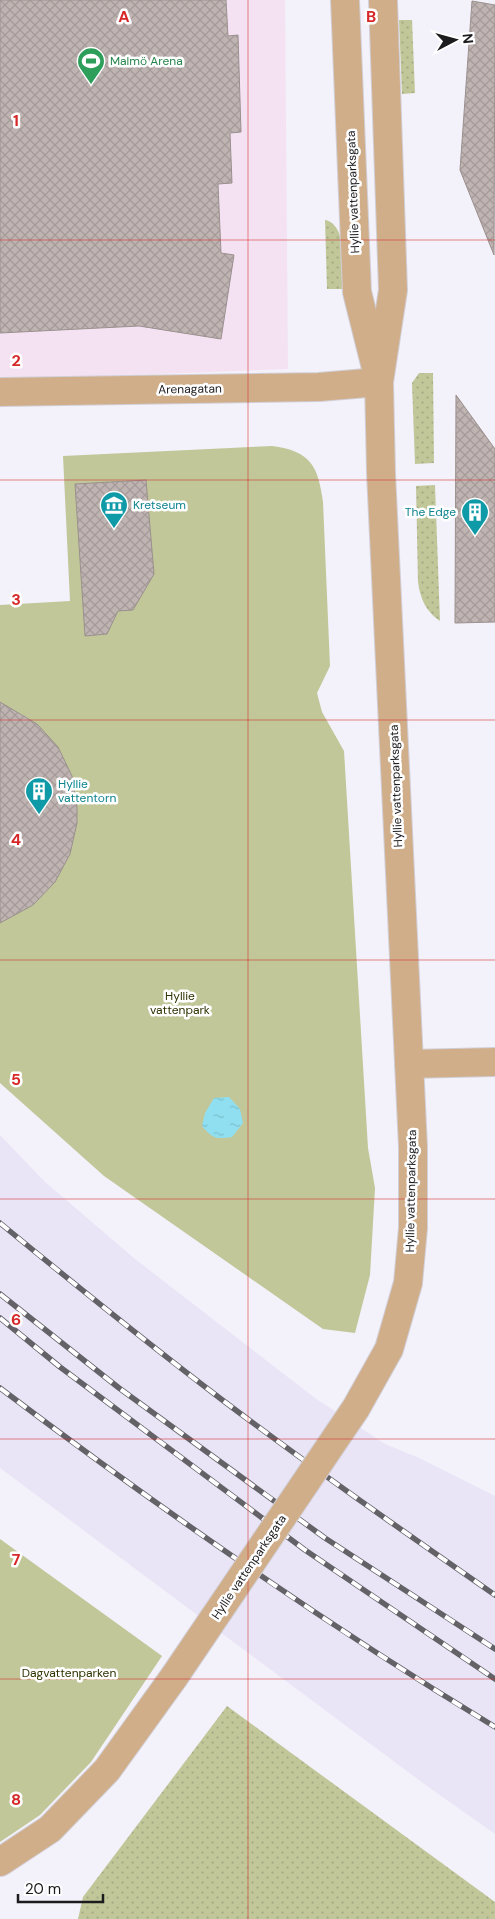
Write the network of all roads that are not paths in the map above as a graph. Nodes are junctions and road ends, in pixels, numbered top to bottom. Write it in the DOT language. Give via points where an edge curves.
graph roads {
  1 [pos="345,0"];
  2 [pos="383,0"];
  3 [pos="379,382"];
  4 [pos="0,392"];
  5 [pos="495,1062"];
  6 [pos="409,1064"];
  7 [pos="0,1862"];
  1 -- 3 [label="street, Hyllie vattenparksgata" via="357,292"];
  2 -- 3 [label="street, Hyllie vattenparksgata" via="393,290"];
  3 -- 4 [label="street, Arenagatan" via="310,387"];
  3 -- 6 [label="street, Hyllie vattenparksgata"];
  5 -- 6 [label="street"];
  6 -- 7 [label="street, Hyllie vattenparksgata, bridge" via="413,1228 408,1283 389,1349 356,1408 107,1770 50,1829"];
}
